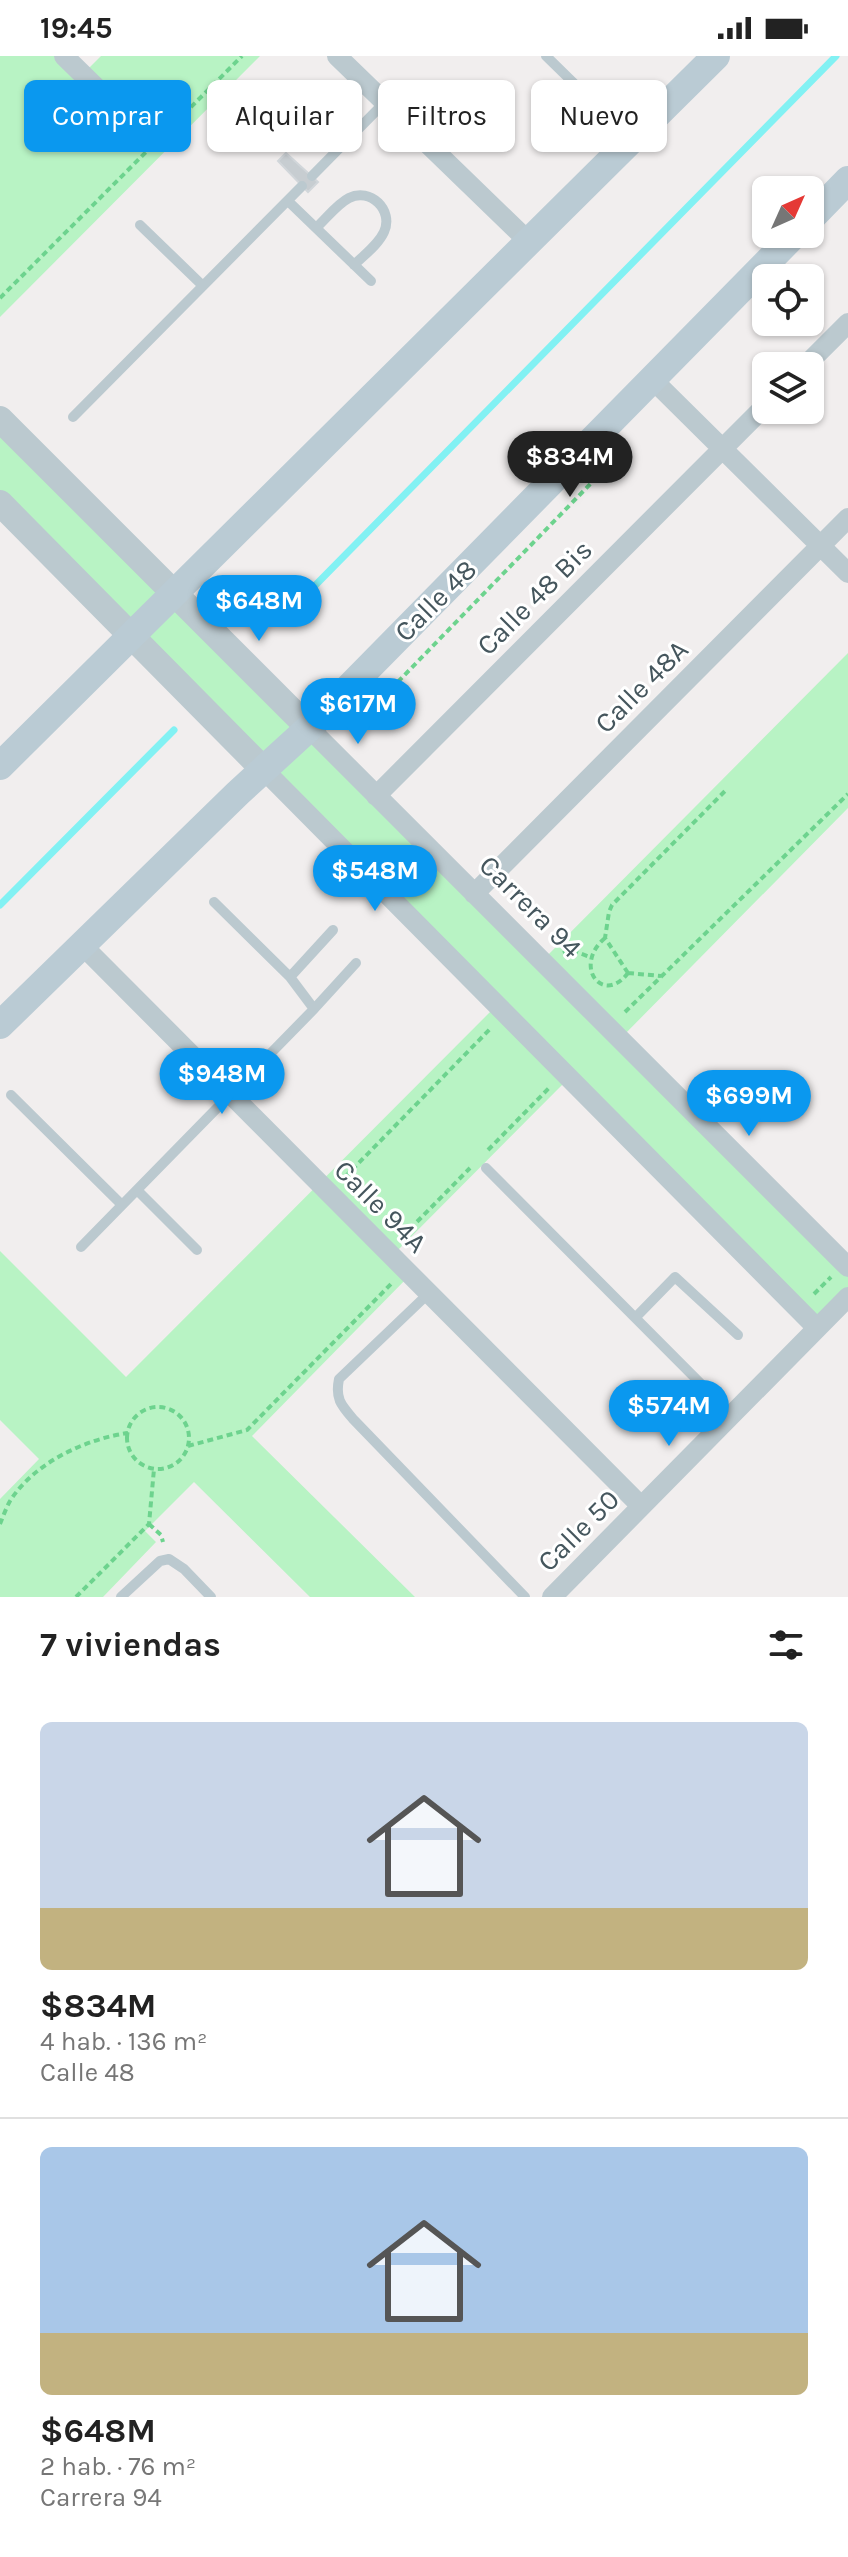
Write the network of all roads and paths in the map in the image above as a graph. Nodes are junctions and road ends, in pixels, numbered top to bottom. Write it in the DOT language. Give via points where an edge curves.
graph roads {
  1 [pos="64,56"];
  2 [pos="242,56"];
  3 [pos="337,56"];
  4 [pos="546,56"];
  5 [pos="716,56"];
  6 [pos="88,80"];
  7 [pos="571,80"];
  8 [pos="378,95"];
  9 [pos="378,109"];
  10 [pos="436,152"];
  11 [pos="312,176"];
  12 [pos="848,180"];
  13 [pos="302,186"];
  14 [pos="288,201"];
  15 [pos="824,205"];
  16 [pos="140,225"];
  17 [pos="316,228"];
  18 [pos="529,242"];
  19 [pos="781,248"];
  20 [pos="354,265"];
  21 [pos="371,281"];
  22 [pos="202,285"];
  23 [pos="0,298"];
  24 [pos="848,323"];
  25 [pos="819,352"];
  26 [pos="652,379"];
  27 [pos="73,417"];
  28 [pos="0,419"];
  29 [pos="752,419"];
  30 [pos="722,449"];
  31 [pos="607,466"];
  32 [pos="0,503"];
  33 [pos="848,518"];
  34 [pos="820,546"];
  35 [pos="848,573"];
  36 [pos="174,594"];
  37 [pos="131,635"];
  38 [pos="356,725"];
  39 [pos="309,728"];
  40 [pos="0,766"];
  41 [pos="263,769"];
  42 [pos="727,789"];
  43 [pos="848,794"];
  44 [pos="376,796"];
  45 [pos="474,894"];
  46 [pos="214,902"];
  47 [pos="333,930"];
  48 [pos="605,938"];
  49 [pos="82,945"];
  50 [pos="356,963"];
  51 [pos="628,973"];
  52 [pos="661,976"];
  53 [pos="290,977"];
  54 [pos="314,1009"];
  55 [pos="506,1014"];
  56 [pos="0,1025"];
  57 [pos="609,1028"];
  58 [pos="230,1094"];
  59 [pos="11,1095"];
  60 [pos="486,1168"];
  61 [pos="137,1190"];
  62 [pos="329,1193"];
  63 [pos="122,1205"];
  64 [pos="81,1247"];
  65 [pos="197,1250"];
  66 [pos="846,1265"];
  67 [pos="406,1270"];
  68 [pos="429,1293"];
  69 [pos="848,1297"];
  70 [pos="799,1309"];
  71 [pos="636,1317"];
  72 [pos="817,1328"];
  73 [pos="738,1335"];
  74 [pos="732,1415"];
  75 [pos="128,1433"];
  76 [pos="188,1446"];
  77 [pos="154,1469"];
  78 [pos="641,1506"];
  79 [pos="0,1524"];
  80 [pos="149,1524"];
  81 [pos="169,1559"];
  82 [pos="76,1597"];
  83 [pos="121,1597"];
  84 [pos="211,1597"];
  85 [pos="525,1597"];
  86 [pos="552,1597"];
  1 -- 6 [label="street"];
  2 -- 23 [label="path"];
  3 -- 8 [label="street"];
  4 -- 7 [label="lane"];
  5 -- 18 [label="main road"];
  9 -- 11 [label="lane"];
  10 -- 18 [label="street"];
  12 -- 15 [label="main road"];
  13 -- 14 [label="lane"];
  14 -- 17 [label="lane"];
  14 -- 22 [label="lane"];
  16 -- 22 [label="lane"];
  17 -- 20 [label="lane"];
  17 -- 20 [label="lane" via="346,199 363,195 378,202 387,216 384,233"];
  18 -- 36 [label="main road"];
  19 -- 26 [label="main road, Calle 48"];
  20 -- 21 [label="lane"];
  22 -- 27 [label="lane"];
  24 -- 25 [label="street"];
  26 -- 30 [label="street"];
  26 -- 39 [label="main road, Calle 48"];
  28 -- 36 [label="street, Carrera 94"];
  29 -- 30 [label="street, Calle 48 Bis"];
  30 -- 34 [label="street"];
  30 -- 44 [label="street, Calle 48 Bis"];
  31 -- 38 [label="path"];
  32 -- 37 [label="street"];
  33 -- 34 [label="street, Calle 48A"];
  34 -- 35 [label="street"];
  34 -- 45 [label="street, Calle 48A"];
  36 -- 37 [label="main road"];
  36 -- 39 [label="street, Carrera 94"];
  37 -- 40 [label="main road"];
  37 -- 41 [label="street"];
  39 -- 41 [label="main road, Calle 48"];
  39 -- 44 [label="street, Carrera 94"];
  41 -- 49 [label="main road, Calle 48"];
  41 -- 55 [label="street"];
  42 -- 48 [label="path" via="617,898"];
  43 -- 52 [label="path"];
  44 -- 45 [label="street, Carrera 94"];
  45 -- 57 [label="street, Carrera 94"];
  46 -- 53 [label="lane"];
  47 -- 53 [label="lane"];
  48 -- 51 [label="path"];
  48 -- 51 [label="path" via="590,957 595,978 612,986"];
  49 -- 56 [label="main road, Calle 48"];
  49 -- 58 [label="street, Calle 94A"];
  50 -- 54 [label="lane"];
  51 -- 52 [label="path"];
  52 -- 57 [label="path"];
  53 -- 54 [label="lane"];
  54 -- 58 [label="lane"];
  55 -- 62 [label="path"];
  55 -- 70 [label="street"];
  57 -- 66 [label="street, Carrera 94"];
  58 -- 61 [label="lane"];
  58 -- 62 [label="street, Calle 94A"];
  59 -- 63 [label="lane"];
  60 -- 71 [label="lane"];
  61 -- 63 [label="lane"];
  61 -- 65 [label="lane"];
  62 -- 67 [label="street, Calle 94A"];
  63 -- 64 [label="lane"];
  66 -- 70 [label="path"];
  67 -- 68 [label="street, Calle 94A"];
  67 -- 76 [label="path" via="247,1430"];
  68 -- 78 [label="street, Calle 94A"];
  68 -- 85 [label="lane" via="339,1379 336,1392 342,1407"];
  69 -- 72 [label="street, Calle 50"];
  70 -- 72 [label="street"];
  71 -- 73 [label="lane" via="675,1277"];
  71 -- 74 [label="lane"];
  72 -- 74 [label="street, Calle 50"];
  74 -- 78 [label="street, Calle 50"];
  75 -- 76 [label="path" via="136,1417 160,1408 183,1420"];
  75 -- 77 [label="path" via="133,1456"];
  75 -- 79 [label="path" via="80,1446 47,1466 20,1488"];
  76 -- 77 [label="path" via="172,1466"];
  77 -- 80 [label="path"];
  78 -- 86 [label="street, Calle 50"];
  80 -- 81 [label="path" via="161,1535"];
  80 -- 82 [label="path"];
  81 -- 83 [label="lane" via="160,1561"];
  81 -- 84 [label="lane"];
}
